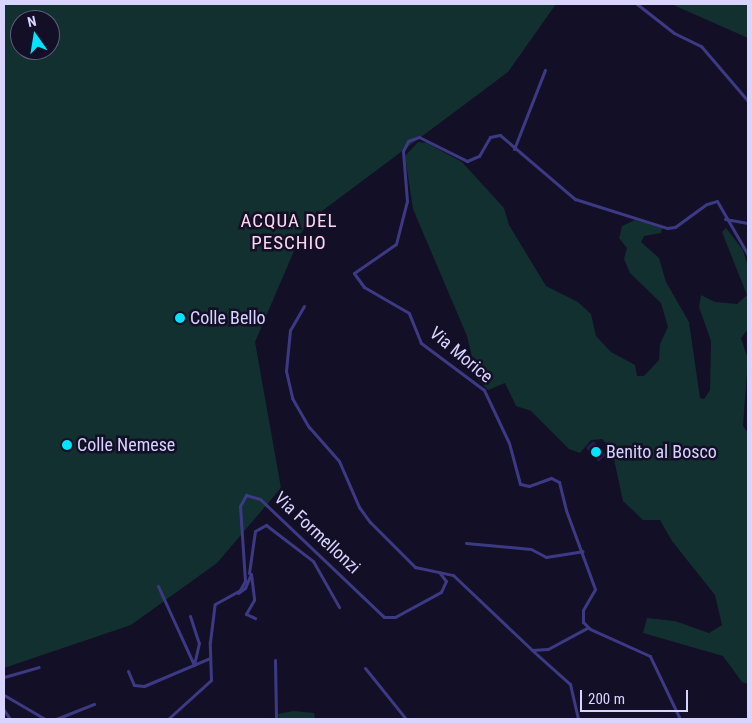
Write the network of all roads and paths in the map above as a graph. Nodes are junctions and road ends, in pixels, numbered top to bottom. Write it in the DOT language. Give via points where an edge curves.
graph roads {
  1 [pos="637,4"];
  2 [pos="545,70"];
  3 [pos="748,101"];
  4 [pos="514,149"];
  5 [pos="724,219"];
  6 [pos="748,223"];
  7 [pos="748,255"];
  8 [pos="304,306"];
  9 [pos="466,543"];
  10 [pos="583,551"];
  11 [pos="439,572"];
  12 [pos="249,574"];
  13 [pos="158,586"];
  14 [pos="235,593"];
  15 [pos="340,607"];
  16 [pos="190,616"];
  17 [pos="255,618"];
  18 [pos="587,628"];
  19 [pos="532,650"];
  20 [pos="210,658"];
  21 [pos="274,660"];
  22 [pos="194,665"];
  23 [pos="39,667"];
  24 [pos="365,668"];
  25 [pos="128,671"];
  26 [pos="4,677"];
  27 [pos="4,695"];
  28 [pos="94,704"];
  29 [pos="4,710"];
  30 [pos="578,718"];
  31 [pos="10,719"];
  32 [pos="45,719"];
  33 [pos="56,719"];
  34 [pos="168,719"];
  35 [pos="276,719"];
  36 [pos="406,719"];
  37 [pos="509,719"];
  38 [pos="525,719"];
  39 [pos="563,719"];
  40 [pos="588,719"];
  41 [pos="680,719"];
  1 -- 3 [label="street" via="676,34 700,45"];
  2 -- 4 [label="street"];
  4 -- 5 [label="street" via="578,200 669,228 715,201"];
  4 -- 10 [label="street, Via Morice" via="495,134 478,158 466,161 427,138 409,140 403,153 407,199 398,242 388,253 358,267 355,278 365,288 408,312 420,342 481,387 510,445 519,483 529,486 552,478 559,481"];
  5 -- 6 [label="street"];
  5 -- 7 [label="street"];
  8 -- 11 [label="street" via="291,328 286,366 297,409 338,459 359,506 370,522 413,566"];
  9 -- 10 [label="street" via="531,549 546,557"];
  10 -- 18 [label="street, Via Morice" via="595,590 582,613"];
  11 -- 14 [label="street, Via Formellonzi" via="445,580 442,592 395,617 384,617 260,499 249,494 240,506 245,581"];
  11 -- 19 [label="street" via="453,575"];
  12 -- 14 [label="street" via="245,588"];
  12 -- 15 [label="street" via="255,532 266,525 313,561"];
  12 -- 17 [label="street" via="254,600 246,614"];
  13 -- 22 [label="street"];
  14 -- 20 [label="street" via="215,604"];
  16 -- 22 [label="street" via="199,643"];
  18 -- 19 [label="street" via="548,649"];
  18 -- 41 [label="street" via="650,656"];
  19 -- 30 [label="street" via="570,684"];
  20 -- 22 [label="street"];
  20 -- 34 [label="street" via="209,684"];
  21 -- 35 [label="street"];
  22 -- 25 [label="street" via="141,686 134,685"];
  23 -- 26 [label="street"];
  24 -- 36 [label="street"];
  27 -- 32 [label="street"];
  28 -- 33 [label="street"];
  29 -- 31 [label="street"];
  30 -- 39 [label="street"];
  30 -- 40 [label="street"];
  37 -- 38 [label="street"];
}
